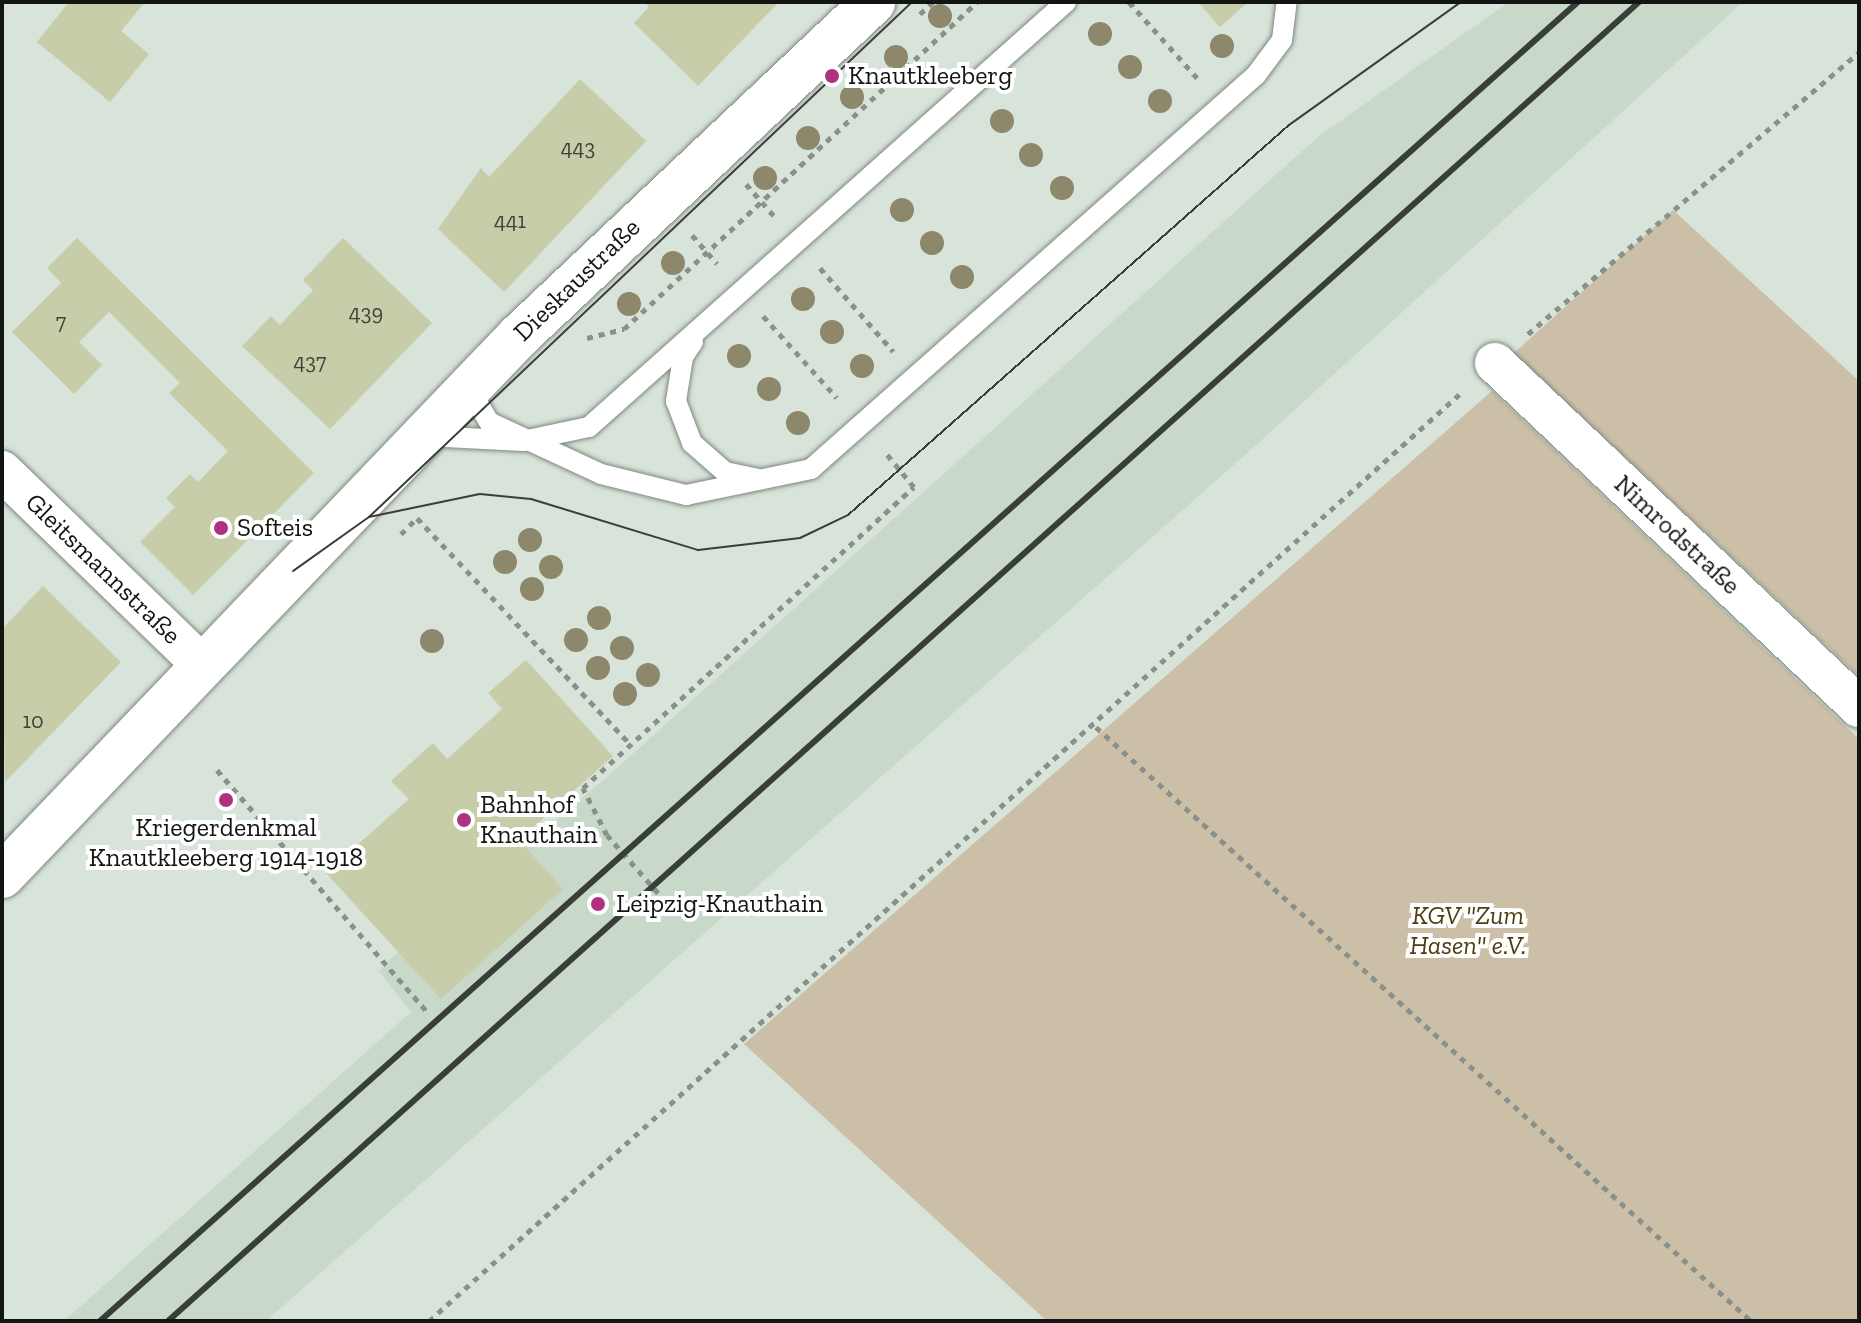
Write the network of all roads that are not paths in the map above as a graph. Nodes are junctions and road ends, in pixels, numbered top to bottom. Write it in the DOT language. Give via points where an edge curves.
graph roads {
  1 [pos="874,2"];
  2 [pos="1066,2"];
  3 [pos="1287,2"];
  4 [pos="707,322"];
  5 [pos="1495,363"];
  6 [pos="485,372"];
  7 [pos="422,436"];
  8 [pos="523,441"];
  9 [pos="2,471"];
  10 [pos="768,481"];
  11 [pos="204,667"];
  12 [pos="1859,707"];
  13 [pos="2,876"];
  1 -- 6 [label="main road, Dieskaustraße"];
  2 -- 4 [label="lane"];
  3 -- 10 [label="lane" via="1282,40 1222,108 863,428 811,469"];
  4 -- 8 [label="lane" via="589,427"];
  4 -- 10 [label="lane" via="683,357 676,401 692,443 725,472"];
  5 -- 12 [label="street, Nimrodstraße"];
  6 -- 7 [label="main road, Dieskaustraße"];
  6 -- 8 [label="lane" via="481,410"];
  7 -- 8 [label="lane"];
  7 -- 11 [label="main road, Dieskaustraße"];
  8 -- 10 [label="lane" via="601,474 686,495"];
  9 -- 11 [label="street, Gleitsmannstraße"];
  11 -- 13 [label="main road, Dieskaustraße"];
}
